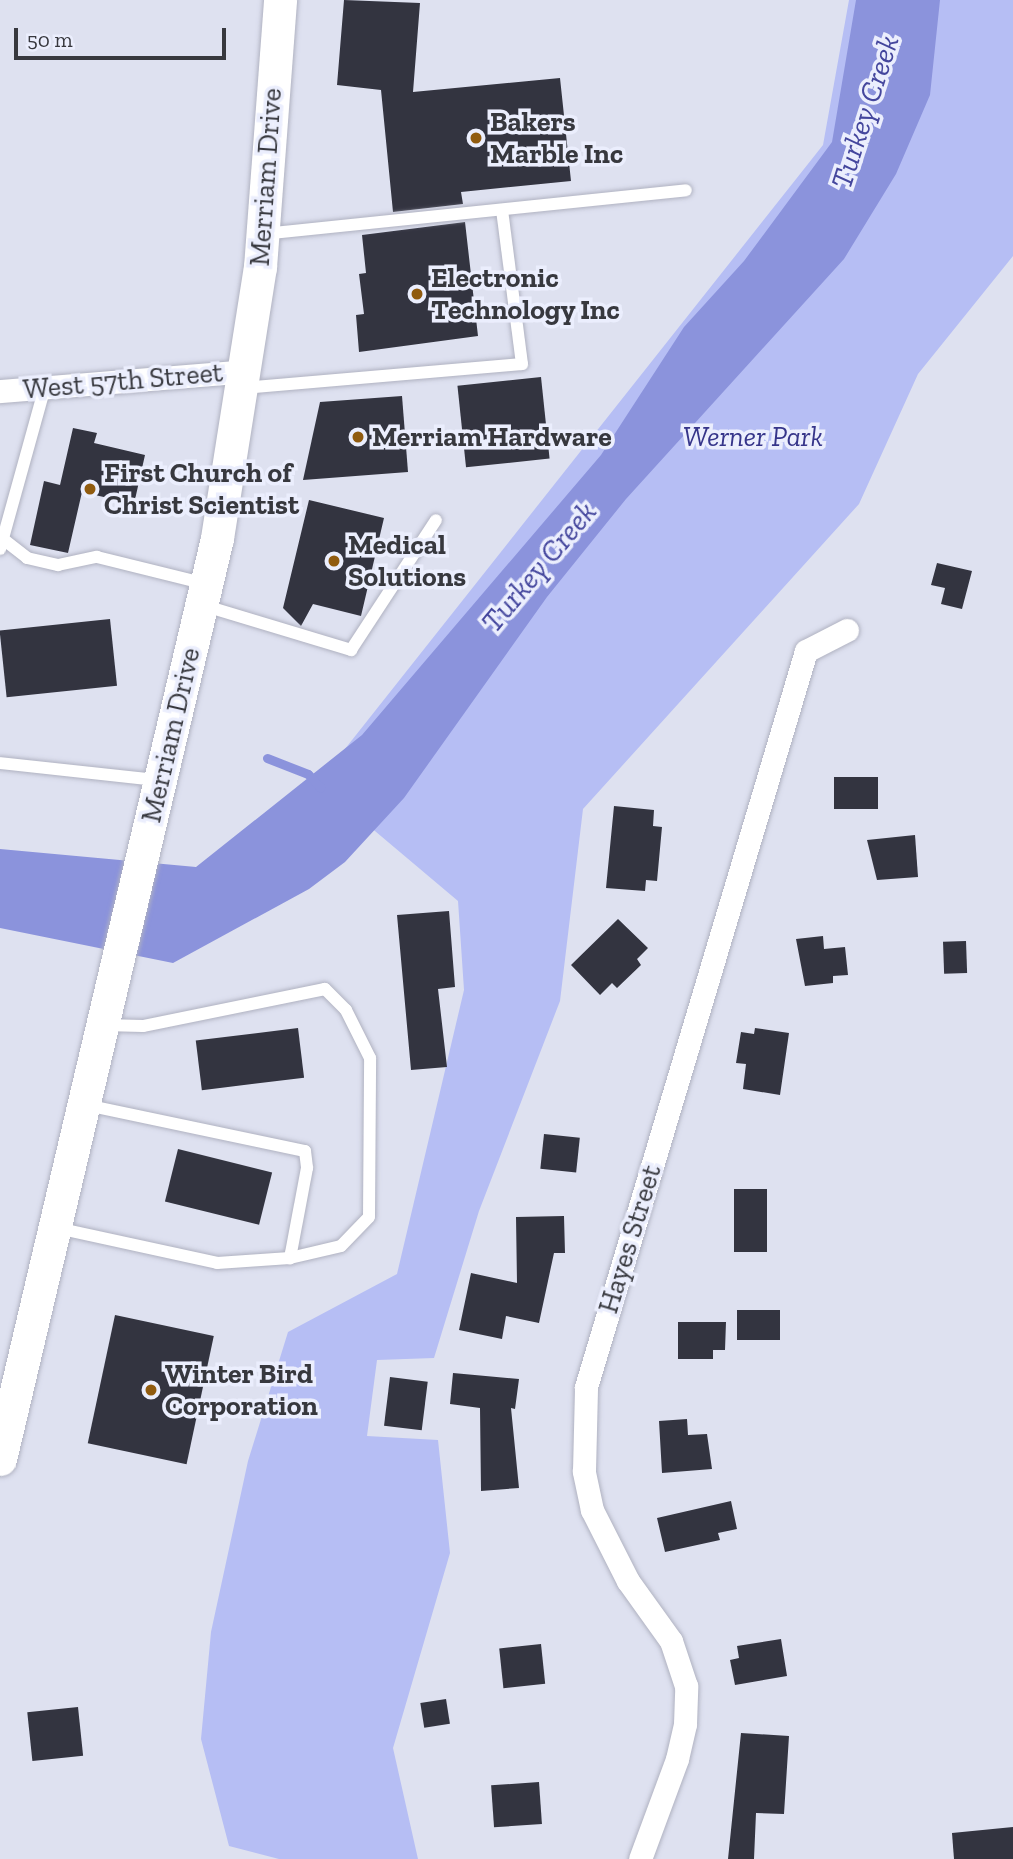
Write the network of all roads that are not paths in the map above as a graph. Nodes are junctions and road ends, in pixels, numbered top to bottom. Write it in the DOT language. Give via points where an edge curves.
graph roads {
  1 [pos="280,0"];
  2 [pos="686,190"];
  3 [pos="502,210"];
  4 [pos="262,234"];
  5 [pos="244,380"];
  6 [pos="45,387"];
  7 [pos="0,391"];
  8 [pos="436,520"];
  9 [pos="1,544"];
  10 [pos="204,594"];
  11 [pos="847,630"];
  12 [pos="0,763"];
  13 [pos="161,780"];
  14 [pos="103,1025"];
  15 [pos="84,1104"];
  16 [pos="55,1227"];
  17 [pos="290,1258"];
  18 [pos="0,1459"];
  19 [pos="639,1859"];
  1 -- 4 [label="main road, Merriam Drive"];
  2 -- 3 [label="lane"];
  3 -- 4 [label="lane"];
  3 -- 5 [label="lane" via="522,363"];
  4 -- 5 [label="main road, Merriam Drive"];
  5 -- 6 [label="street, West 57th Street"];
  5 -- 10 [label="main road, Merriam Drive"];
  6 -- 7 [label="street, West 57th Street"];
  6 -- 9 [label="lane"];
  8 -- 10 [label="lane" via="351,650"];
  9 -- 10 [label="lane" via="27,558 58,565 97,556"];
  10 -- 13 [label="main road, Merriam Drive"];
  11 -- 19 [label="street, Hayes Street" via="806,651 586,1387 584,1471 592,1510 614,1558 671,1641 686,1686 685,1724 677,1759"];
  12 -- 13 [label="lane"];
  13 -- 14 [label="main road, Merriam Drive"];
  14 -- 15 [label="main road, Merriam Drive"];
  14 -- 17 [label="lane" via="143,1026 325,989 346,1010 370,1059 369,1217 341,1245"];
  15 -- 16 [label="main road, Merriam Drive"];
  15 -- 17 [label="lane" via="305,1151 307,1168"];
  16 -- 17 [label="lane" via="216,1263"];
  16 -- 18 [label="main road, Merriam Drive"];
}
